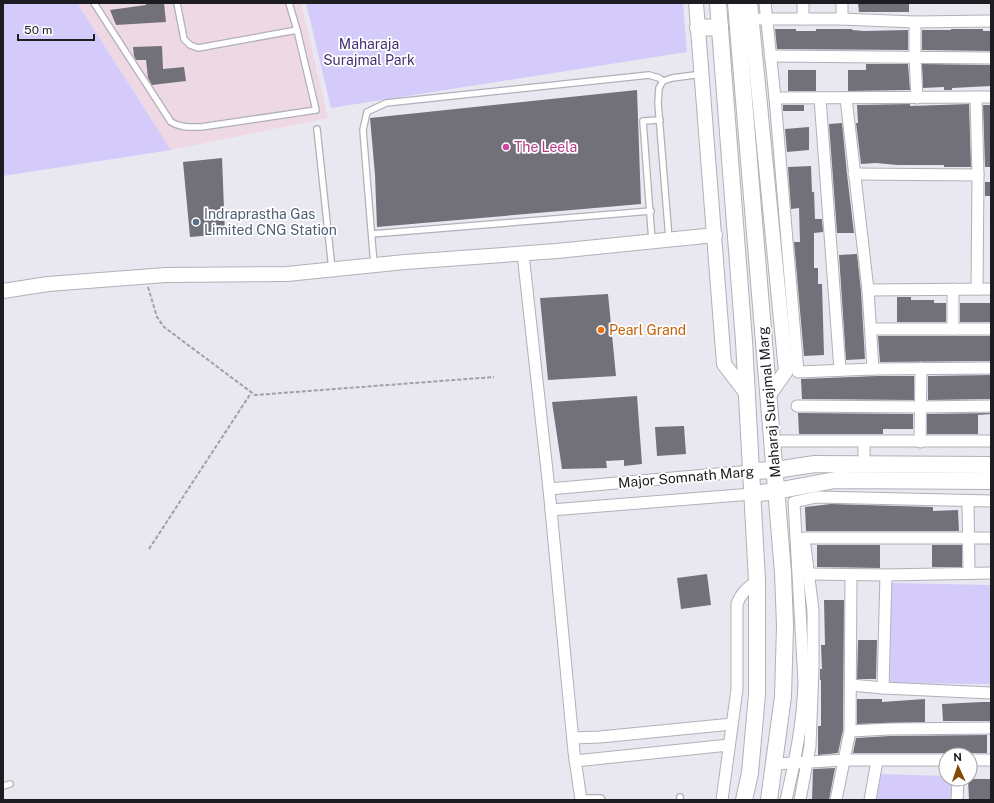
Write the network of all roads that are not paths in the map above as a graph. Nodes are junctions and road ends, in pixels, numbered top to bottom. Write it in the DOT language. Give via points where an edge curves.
graph roads {
  1 [pos="94,3"];
  2 [pos="177,3"];
  3 [pos="289,3"];
  4 [pos="696,3"];
  5 [pos="718,3"];
  6 [pos="736,3"];
  7 [pos="750,3"];
  8 [pos="766,3"];
  9 [pos="802,3"];
  10 [pos="842,3"];
  11 [pos="767,19"];
  12 [pos="803,19"];
  13 [pos="842,19"];
  14 [pos="745,20"];
  15 [pos="991,21"];
  16 [pos="915,22"];
  17 [pos="720,27"];
  18 [pos="698,28"];
  19 [pos="298,30"];
  20 [pos="770,56"];
  21 [pos="915,58"];
  22 [pos="991,58"];
  23 [pos="702,74"];
  24 [pos="663,81"];
  25 [pos="976,97"];
  26 [pos="991,97"];
  27 [pos="775,98"];
  28 [pos="820,98"];
  29 [pos="846,98"];
  30 [pos="917,98"];
  31 [pos="660,120"];
  32 [pos="317,129"];
  33 [pos="854,174"];
  34 [pos="978,175"];
  35 [pos="651,211"];
  36 [pos="372,234"];
  37 [pos="715,235"];
  38 [pos="669,240"];
  39 [pos="652,241"];
  40 [pos="523,254"];
  41 [pos="374,265"];
  42 [pos="332,269"];
  43 [pos="953,289"];
  44 [pos="976,289"];
  45 [pos="991,289"];
  46 [pos="868,290"];
  47 [pos="3,292"];
  48 [pos="871,329"];
  49 [pos="953,329"];
  50 [pos="991,330"];
  51 [pos="921,368"];
  52 [pos="991,368"];
  53 [pos="873,369"];
  54 [pos="840,370"];
  55 [pos="747,394"];
  56 [pos="797,406"];
  57 [pos="991,406"];
  58 [pos="921,407"];
  59 [pos="773,441"];
  60 [pos="864,441"];
  61 [pos="991,441"];
  62 [pos="920,442"];
  63 [pos="864,464"];
  64 [pos="991,465"];
  65 [pos="775,470"];
  66 [pos="751,471"];
  67 [pos="991,481"];
  68 [pos="549,490"];
  69 [pos="776,491"];
  70 [pos="752,494"];
  71 [pos="968,501"];
  72 [pos="991,501"];
  73 [pos="551,510"];
  74 [pos="969,537"];
  75 [pos="991,538"];
  76 [pos="969,573"];
  77 [pos="991,573"];
  78 [pos="809,574"];
  79 [pos="851,575"];
  80 [pos="886,575"];
  81 [pos="757,581"];
  82 [pos="851,685"];
  83 [pos="883,688"];
  84 [pos="991,693"];
  85 [pos="732,724"];
  86 [pos="991,728"];
  87 [pos="850,731"];
  88 [pos="573,738"];
  89 [pos="729,745"];
  90 [pos="845,760"];
  91 [pos="938,760"];
  92 [pos="978,760"];
  93 [pos="991,760"];
  94 [pos="575,761"];
  95 [pos="877,761"];
  96 [pos="795,762"];
  97 [pos="807,762"];
  98 [pos="775,764"];
  99 [pos="10,784"];
  100 [pos="3,786"];
  101 [pos="958,787"];
  102 [pos="580,799"];
  103 [pos="602,800"];
  104 [pos="722,800"];
  105 [pos="744,800"];
  106 [pos="770,800"];
  107 [pos="786,800"];
  108 [pos="800,800"];
  109 [pos="836,800"];
  110 [pos="870,800"];
  111 [pos="957,800"];
  1 -- 19 [label="lane" via="171,122 178,127 200,127 316,110"];
  2 -- 19 [label="lane" via="184,39 198,48"];
  3 -- 19 [label="lane"];
  4 -- 18 [label="street, Maharaj Surajmal Marg"];
  5 -- 17 [label="main road, Maharaj Surajmal Marg"];
  6 -- 14 [label="main road, Maharaj Surajmal Marg"];
  7 -- 14 [label="street"];
  8 -- 11 [label="street"];
  9 -- 12 [label="street"];
  10 -- 13 [label="street"];
  11 -- 12 [label="street"];
  11 -- 14 [label="street"];
  11 -- 20 [label="street"];
  12 -- 13 [label="street"];
  13 -- 16 [label="street"];
  14 -- 59 [label="main road, Maharaj Surajmal Marg"];
  15 -- 16 [label="street"];
  16 -- 21 [label="street"];
  17 -- 18 [label="main road"];
  17 -- 55 [label="main road, Maharaj Surajmal Marg"];
  18 -- 23 [label="street, Maharaj Surajmal Marg"];
  20 -- 21 [label="street"];
  20 -- 27 [label="street"];
  21 -- 22 [label="street"];
  21 -- 30 [label="street"];
  23 -- 24 [label="lane"];
  23 -- 37 [label="street, Maharaj Surajmal Marg"];
  24 -- 31 [label="lane" via="659,88"];
  24 -- 36 [label="lane" via="649,75 386,103 368,112 363,130"];
  25 -- 26 [label="street"];
  25 -- 30 [label="street"];
  25 -- 34 [label="street"];
  27 -- 28 [label="street"];
  27 -- 54 [label="street" via="798,372"];
  28 -- 29 [label="street"];
  28 -- 54 [label="street"];
  29 -- 30 [label="street"];
  29 -- 33 [label="street"];
  31 -- 35 [label="lane" via="643,121"];
  31 -- 38 [label="lane"];
  32 -- 42 [label="lane"];
  33 -- 34 [label="street"];
  33 -- 46 [label="street"];
  34 -- 44 [label="street"];
  35 -- 36 [label="lane"];
  35 -- 39 [label="lane"];
  36 -- 41 [label="lane"];
  37 -- 38 [label="street"];
  37 -- 55 [label="street, Maharaj Surajmal Marg" via="724,364"];
  38 -- 39 [label="street"];
  39 -- 40 [label="street"];
  40 -- 41 [label="street"];
  40 -- 68 [label="street"];
  41 -- 42 [label="street"];
  42 -- 47 [label="street" via="287,274 166,274 48,284"];
  43 -- 44 [label="street"];
  43 -- 46 [label="street"];
  43 -- 49 [label="street"];
  44 -- 45 [label="street"];
  46 -- 48 [label="street"];
  48 -- 49 [label="street"];
  48 -- 53 [label="street"];
  49 -- 50 [label="street"];
  51 -- 52 [label="street"];
  51 -- 53 [label="street"];
  51 -- 58 [label="street"];
  53 -- 54 [label="street"];
  55 -- 66 [label="main road, Maharaj Surajmal Marg"];
  56 -- 58 [label="street"];
  57 -- 58 [label="street"];
  58 -- 62 [label="street"];
  59 -- 60 [label="street"];
  59 -- 65 [label="main road, Maharaj Surajmal Marg"];
  60 -- 62 [label="street"];
  60 -- 63 [label="street"];
  61 -- 62 [label="street"];
  63 -- 64 [label="main road, Major Somnath Marg"];
  63 -- 65 [label="main road, Major Somnath Marg" via="815,464"];
  65 -- 66 [label="main road, Major Somnath Marg"];
  65 -- 69 [label="main road, Maharaj Surajmal Marg"];
  66 -- 68 [label="street, Major Somnath Marg"];
  66 -- 70 [label="main road, Maharaj Surajmal Marg"];
  67 -- 69 [label="main road, Major Somnath Marg" via="835,480"];
  68 -- 73 [label="street"];
  69 -- 70 [label="main road, Major Somnath Marg"];
  69 -- 98 [label="main road, Maharaj Surajmal Marg" via="785,626 783,696"];
  70 -- 73 [label="street, Major Somnath Marg"];
  70 -- 81 [label="main road, Maharaj Surajmal Marg"];
  71 -- 72 [label="street"];
  71 -- 74 [label="street"];
  71 -- 96 [label="street" via="817,497 794,502 804,682"];
  73 -- 88 [label="street"];
  74 -- 75 [label="street"];
  74 -- 76 [label="street"];
  74 -- 78 [label="street" via="804,538"];
  76 -- 77 [label="street"];
  76 -- 80 [label="street"];
  78 -- 79 [label="street"];
  78 -- 97 [label="street" via="813,610 813,668"];
  79 -- 80 [label="street"];
  79 -- 82 [label="street"];
  80 -- 83 [label="street"];
  81 -- 85 [label="street" via="746,588 737,604 737,689"];
  81 -- 105 [label="main road, Maharaj Surajmal Marg" via="758,694 750,773"];
  82 -- 83 [label="street"];
  82 -- 87 [label="street"];
  83 -- 84 [label="street"];
  85 -- 88 [label="street"];
  85 -- 89 [label="street"];
  86 -- 87 [label="street"];
  87 -- 90 [label="street"];
  88 -- 94 [label="street"];
  89 -- 94 [label="street"];
  89 -- 104 [label="street"];
  90 -- 95 [label="street"];
  90 -- 97 [label="street"];
  90 -- 109 [label="street"];
  91 -- 95 [label="street"];
  92 -- 93 [label="street"];
  94 -- 102 [label="street"];
  95 -- 110 [label="street"];
  96 -- 97 [label="street"];
  96 -- 98 [label="street"];
  96 -- 107 [label="street"];
  97 -- 108 [label="street"];
  98 -- 106 [label="main road, Maharaj Surajmal Marg"];
  99 -- 100 [label="lane"];
  101 -- 111 [label="street"];
  102 -- 103 [label="lane"];
}
